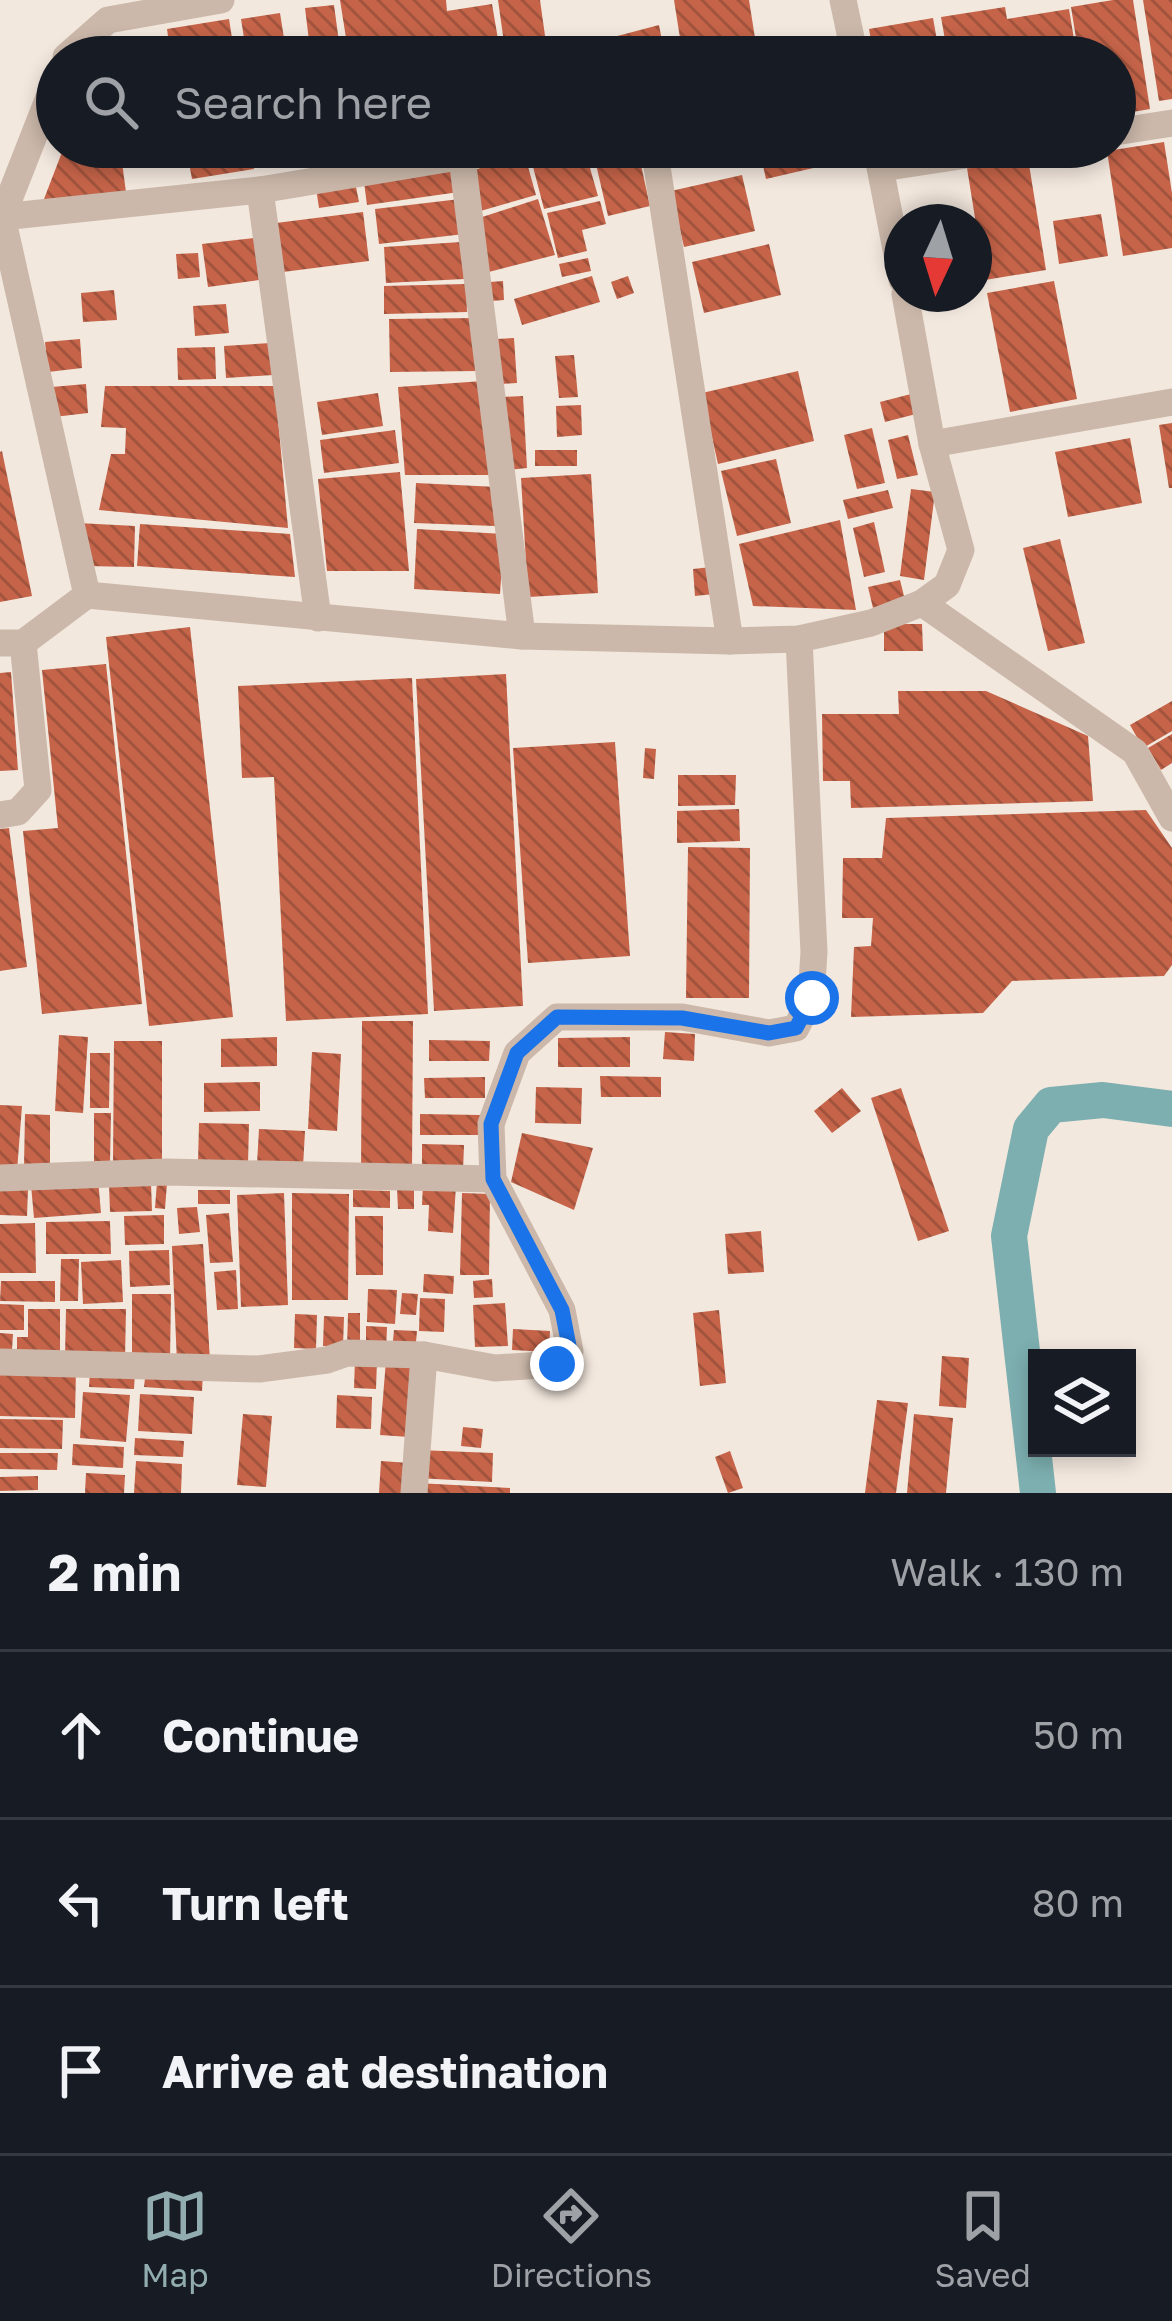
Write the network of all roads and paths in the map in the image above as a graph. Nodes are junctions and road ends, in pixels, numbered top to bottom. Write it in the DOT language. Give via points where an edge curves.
graph roads {
  1 [pos="221,0"];
  2 [pos="843,0"];
  3 [pos="90,36"];
  4 [pos="851,36"];
  5 [pos="1172,123"];
  6 [pos="1136,129"];
  7 [pos="36,130"];
  8 [pos="399,168"];
  9 [pos="463,168"];
  10 [pos="657,168"];
  11 [pos="881,168"];
  12 [pos="260,190"];
  13 [pos="888,204"];
  14 [pos="2,217"];
  15 [pos="907,312"];
  16 [pos="1172,402"];
  17 [pos="932,444"];
  18 [pos="87,595"];
  19 [pos="922,603"];
  20 [pos="318,618"];
  21 [pos="522,636"];
  22 [pos="799,638"];
  23 [pos="730,641"];
  24 [pos="12,643"];
  25 [pos="0,815"];
  26 [pos="1172,818"];
  27 [pos="0,1178"];
  28 [pos="493,1179"];
  29 [pos="424,1355"];
  30 [pos="0,1362"];
  31 [pos="415,1493"];
  1 -- 3 [label="street" via="108,20"];
  2 -- 4 [label="street"];
  5 -- 6 [label="street"];
  7 -- 14 [label="street"];
  8 -- 12 [label="street"];
  9 -- 21 [label="street"];
  10 -- 23 [label="street"];
  11 -- 13 [label="street"];
  12 -- 14 [label="street"];
  12 -- 20 [label="street"];
  14 -- 18 [label="street"];
  15 -- 17 [label="street"];
  16 -- 17 [label="street"];
  17 -- 19 [label="street" via="961,550 947,585"];
  18 -- 20 [label="street"];
  18 -- 24 [label="street"];
  19 -- 22 [label="street"];
  19 -- 26 [label="street" via="1135,752"];
  20 -- 21 [label="street"];
  21 -- 23 [label="street"];
  22 -- 23 [label="street"];
  22 -- 28 [label="street" via="814,952 812,998 796,1028 769,1033 682,1018 557,1017 517,1053 491,1124"];
  24 -- 25 [label="street" via="38,790 18,812"];
  27 -- 28 [label="street" via="167,1172"];
  28 -- 29 [label="street" via="562,1310 570,1351 557,1364 495,1368"];
  29 -- 30 [label="street" via="347,1353 259,1369"];
  29 -- 31 [label="street"];
}
